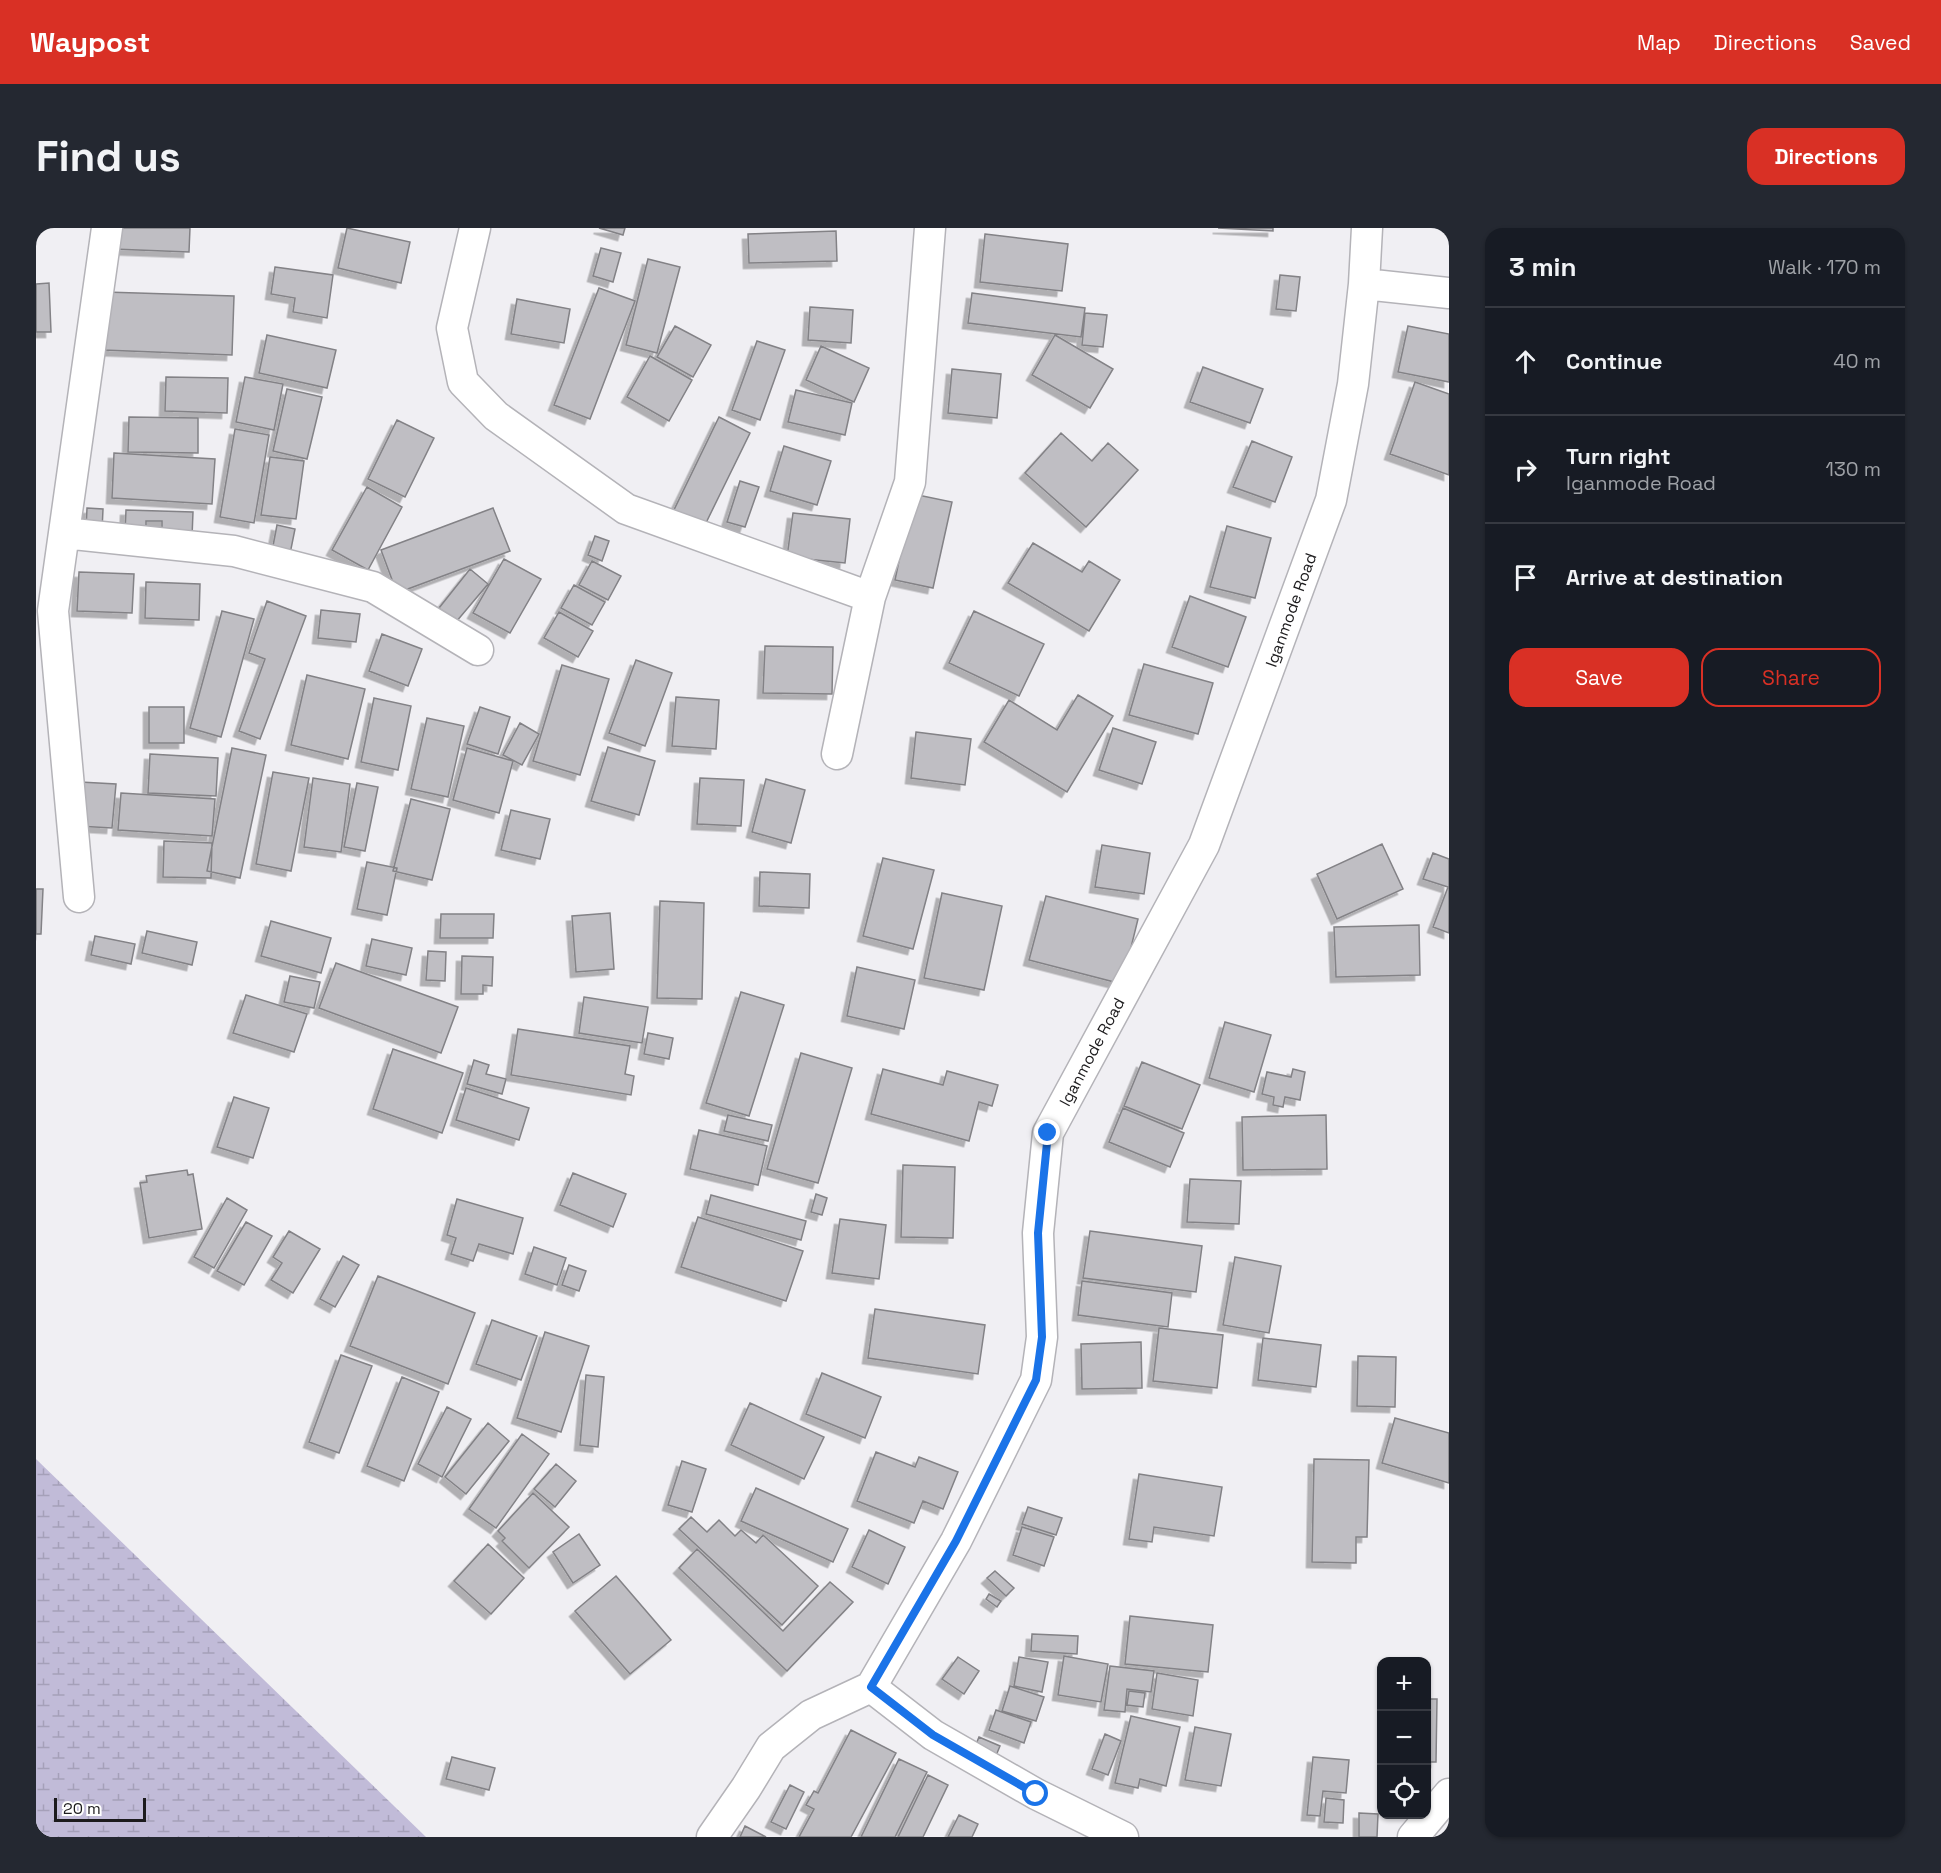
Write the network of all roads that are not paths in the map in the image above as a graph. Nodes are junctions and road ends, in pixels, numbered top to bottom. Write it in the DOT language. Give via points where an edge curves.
graph roads {
  1 [pos="107,228"];
  2 [pos="475,228"];
  3 [pos="930,228"];
  4 [pos="1367,228"];
  5 [pos="1364,284"];
  6 [pos="1449,293"];
  7 [pos="64,533"];
  8 [pos="870,597"];
  9 [pos="478,650"];
  10 [pos="837,754"];
  11 [pos="79,897"];
  12 [pos="871,1687"];
  13 [pos="1449,1794"];
  14 [pos="712,1837"];
  15 [pos="1123,1837"];
  16 [pos="1413,1837"];
  1 -- 7 [label="street"];
  2 -- 8 [label="street" via="452,328 463,382 496,416 626,509"];
  3 -- 8 [label="street" via="910,483"];
  4 -- 5 [label="street, Iganmode Road"];
  5 -- 6 [label="street"];
  5 -- 12 [label="street, Iganmode Road" via="1353,384 1331,500 1204,844 1048,1133 1038,1233 1042,1337 1036,1380 956,1541"];
  7 -- 9 [label="street" via="234,550 373,587"];
  7 -- 11 [label="street" via="53,611"];
  8 -- 10 [label="street"];
  12 -- 14 [label="street" via="811,1715 771,1747"];
  12 -- 15 [label="street" via="933,1735 1036,1794"];
  13 -- 16 [label="street"];
}
